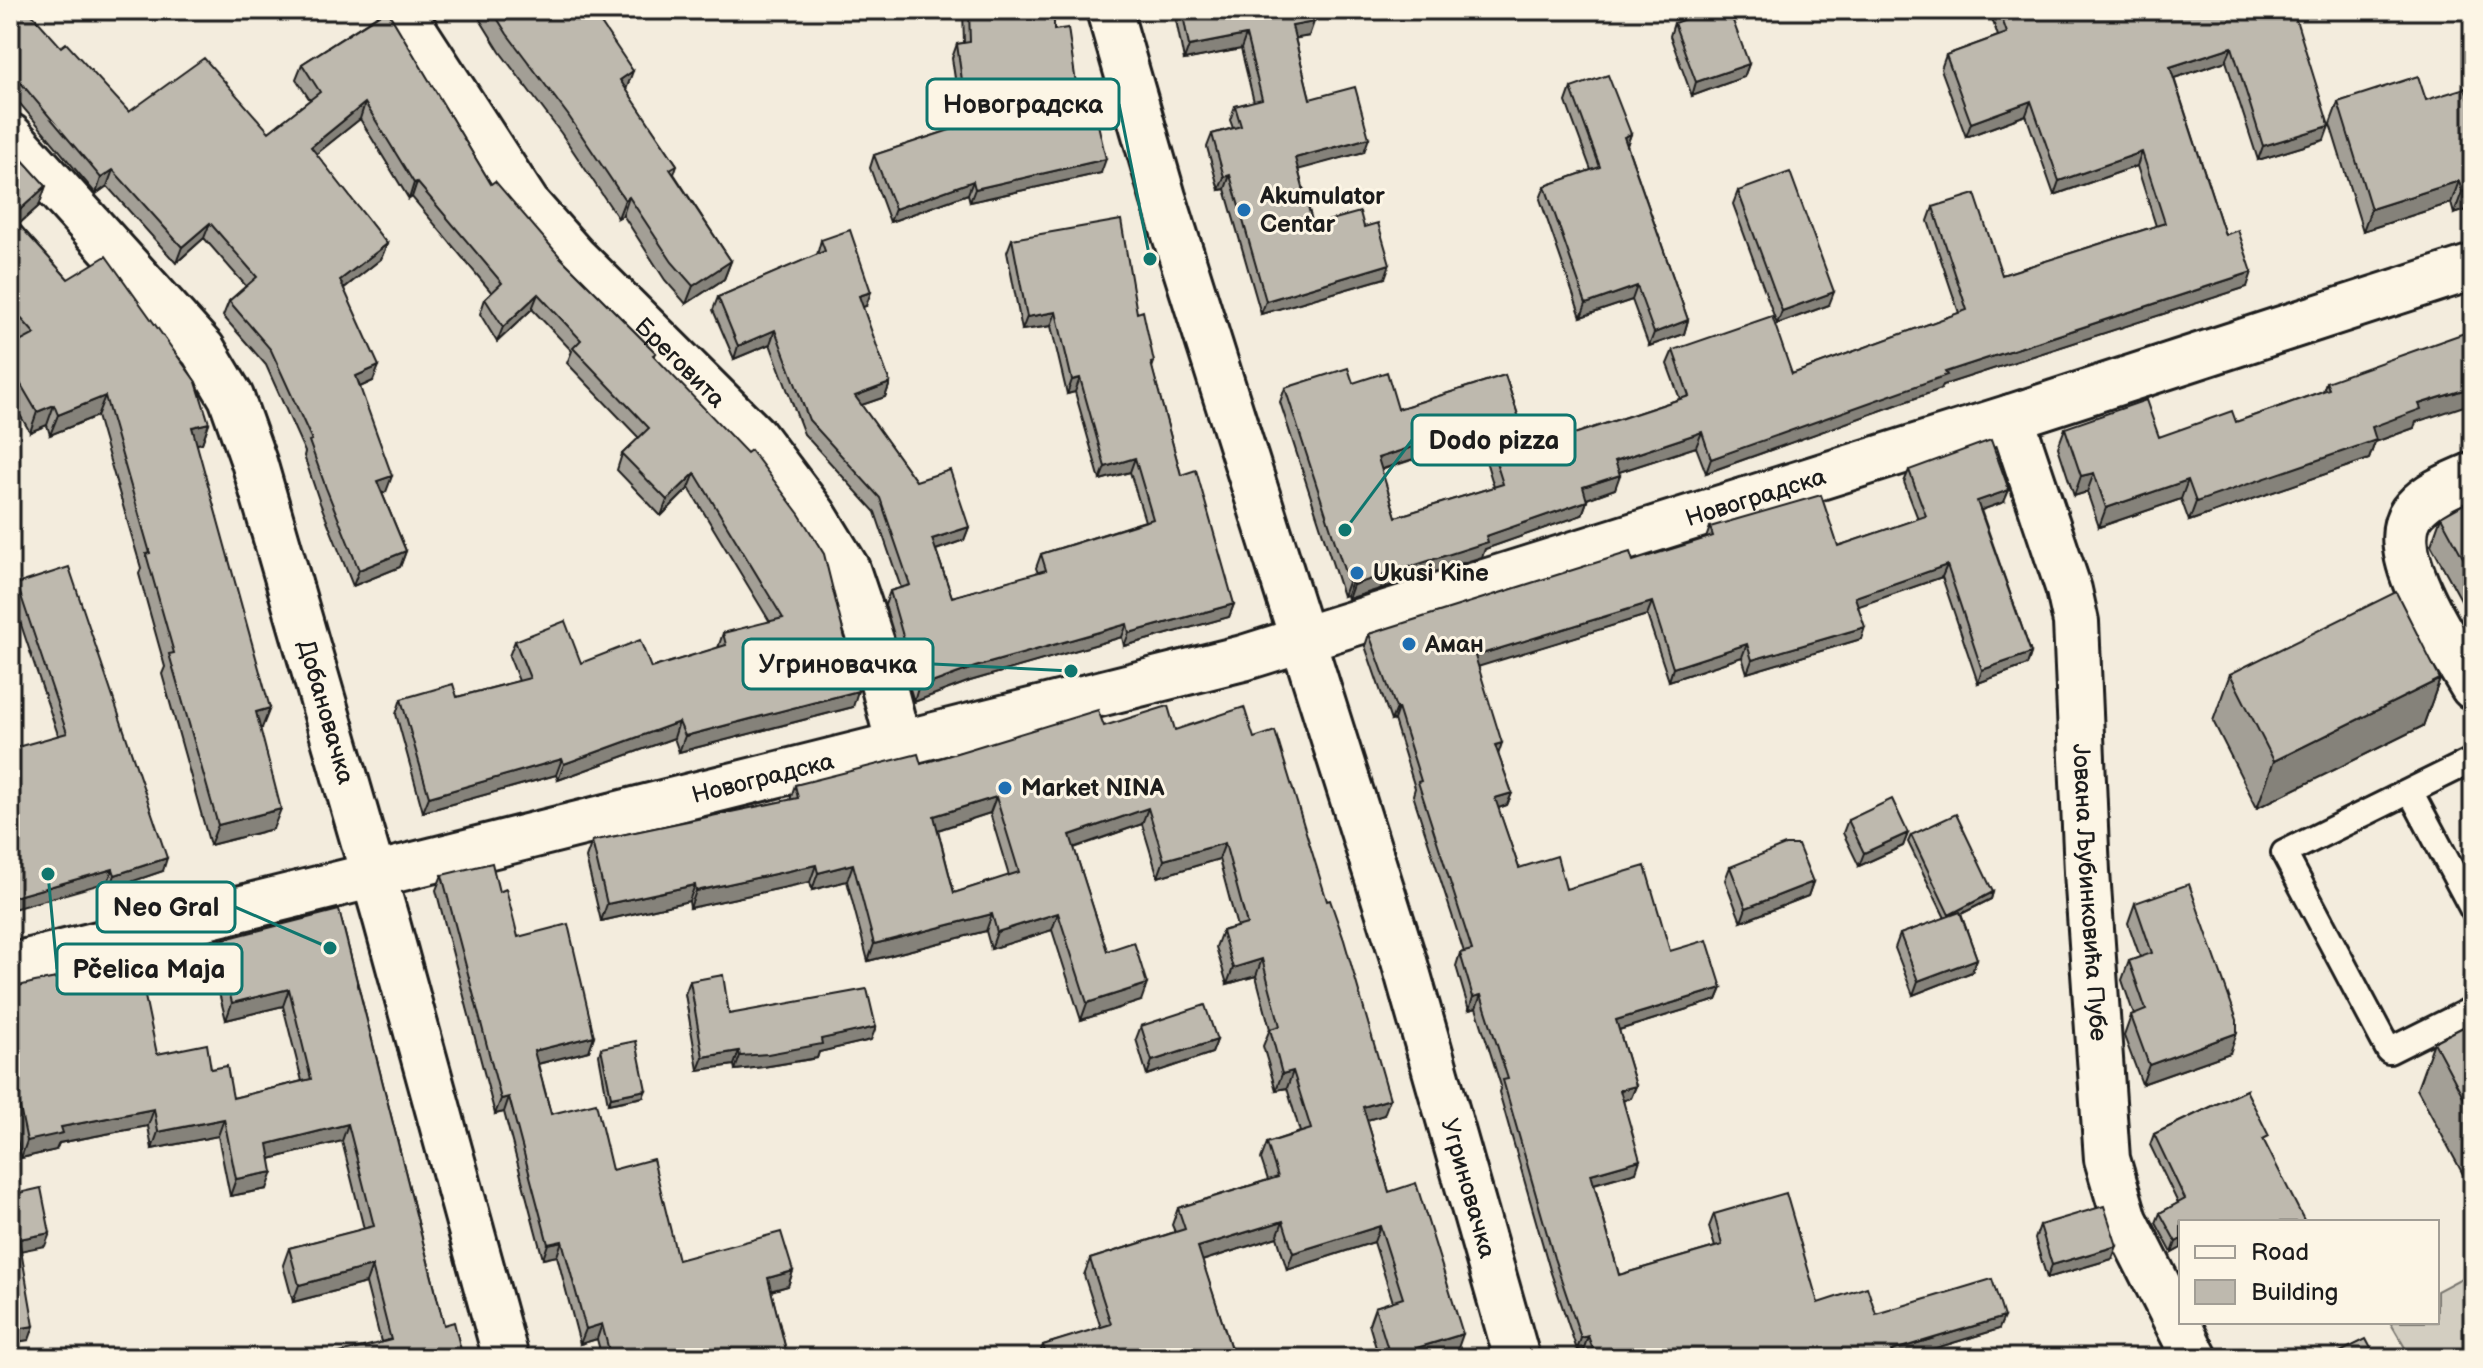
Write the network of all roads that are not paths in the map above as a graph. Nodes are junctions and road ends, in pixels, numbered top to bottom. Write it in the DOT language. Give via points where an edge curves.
graph roads {
  1 [pos="401,10"];
  2 [pos="1109,10"];
  3 [pos="10,136"];
  4 [pos="2473,267"];
  5 [pos="2011,417"];
  6 [pos="2473,475"];
  7 [pos="1305,641"];
  8 [pos="2473,687"];
  9 [pos="899,745"];
  10 [pos="2473,760"];
  11 [pos="2410,791"];
  12 [pos="374,875"];
  13 [pos="2473,910"];
  14 [pos="10,966"];
  15 [pos="2473,1009"];
  16 [pos="506,1358"];
  17 [pos="1517,1358"];
  18 [pos="2195,1358"];
  1 -- 9 [label="street, Бреговита" via="527,204 745,427 807,505 847,569"];
  2 -- 7 [label="street, Угриновачка"];
  3 -- 12 [label="street, Добановачка" via="203,350 231,397"];
  4 -- 5 [label="street, Новоградска"];
  5 -- 7 [label="street, Новоградска"];
  5 -- 18 [label="street, Јована Љубинковића Пубе" via="2076,622 2107,1159 2125,1220"];
  6 -- 8 [label="street" via="2441,489 2414,510 2404,541 2416,583"];
  7 -- 9 [label="street, Новоградска"];
  7 -- 17 [label="street, Угриновачка" via="1404,961"];
  9 -- 12 [label="street, Новоградска"];
  10 -- 11 [label="lane"];
  11 -- 13 [label="lane"];
  11 -- 15 [label="lane" via="2284,853 2389,1051"];
  12 -- 14 [label="street, Новоградска"];
  12 -- 16 [label="street, Добановачка"];
}
